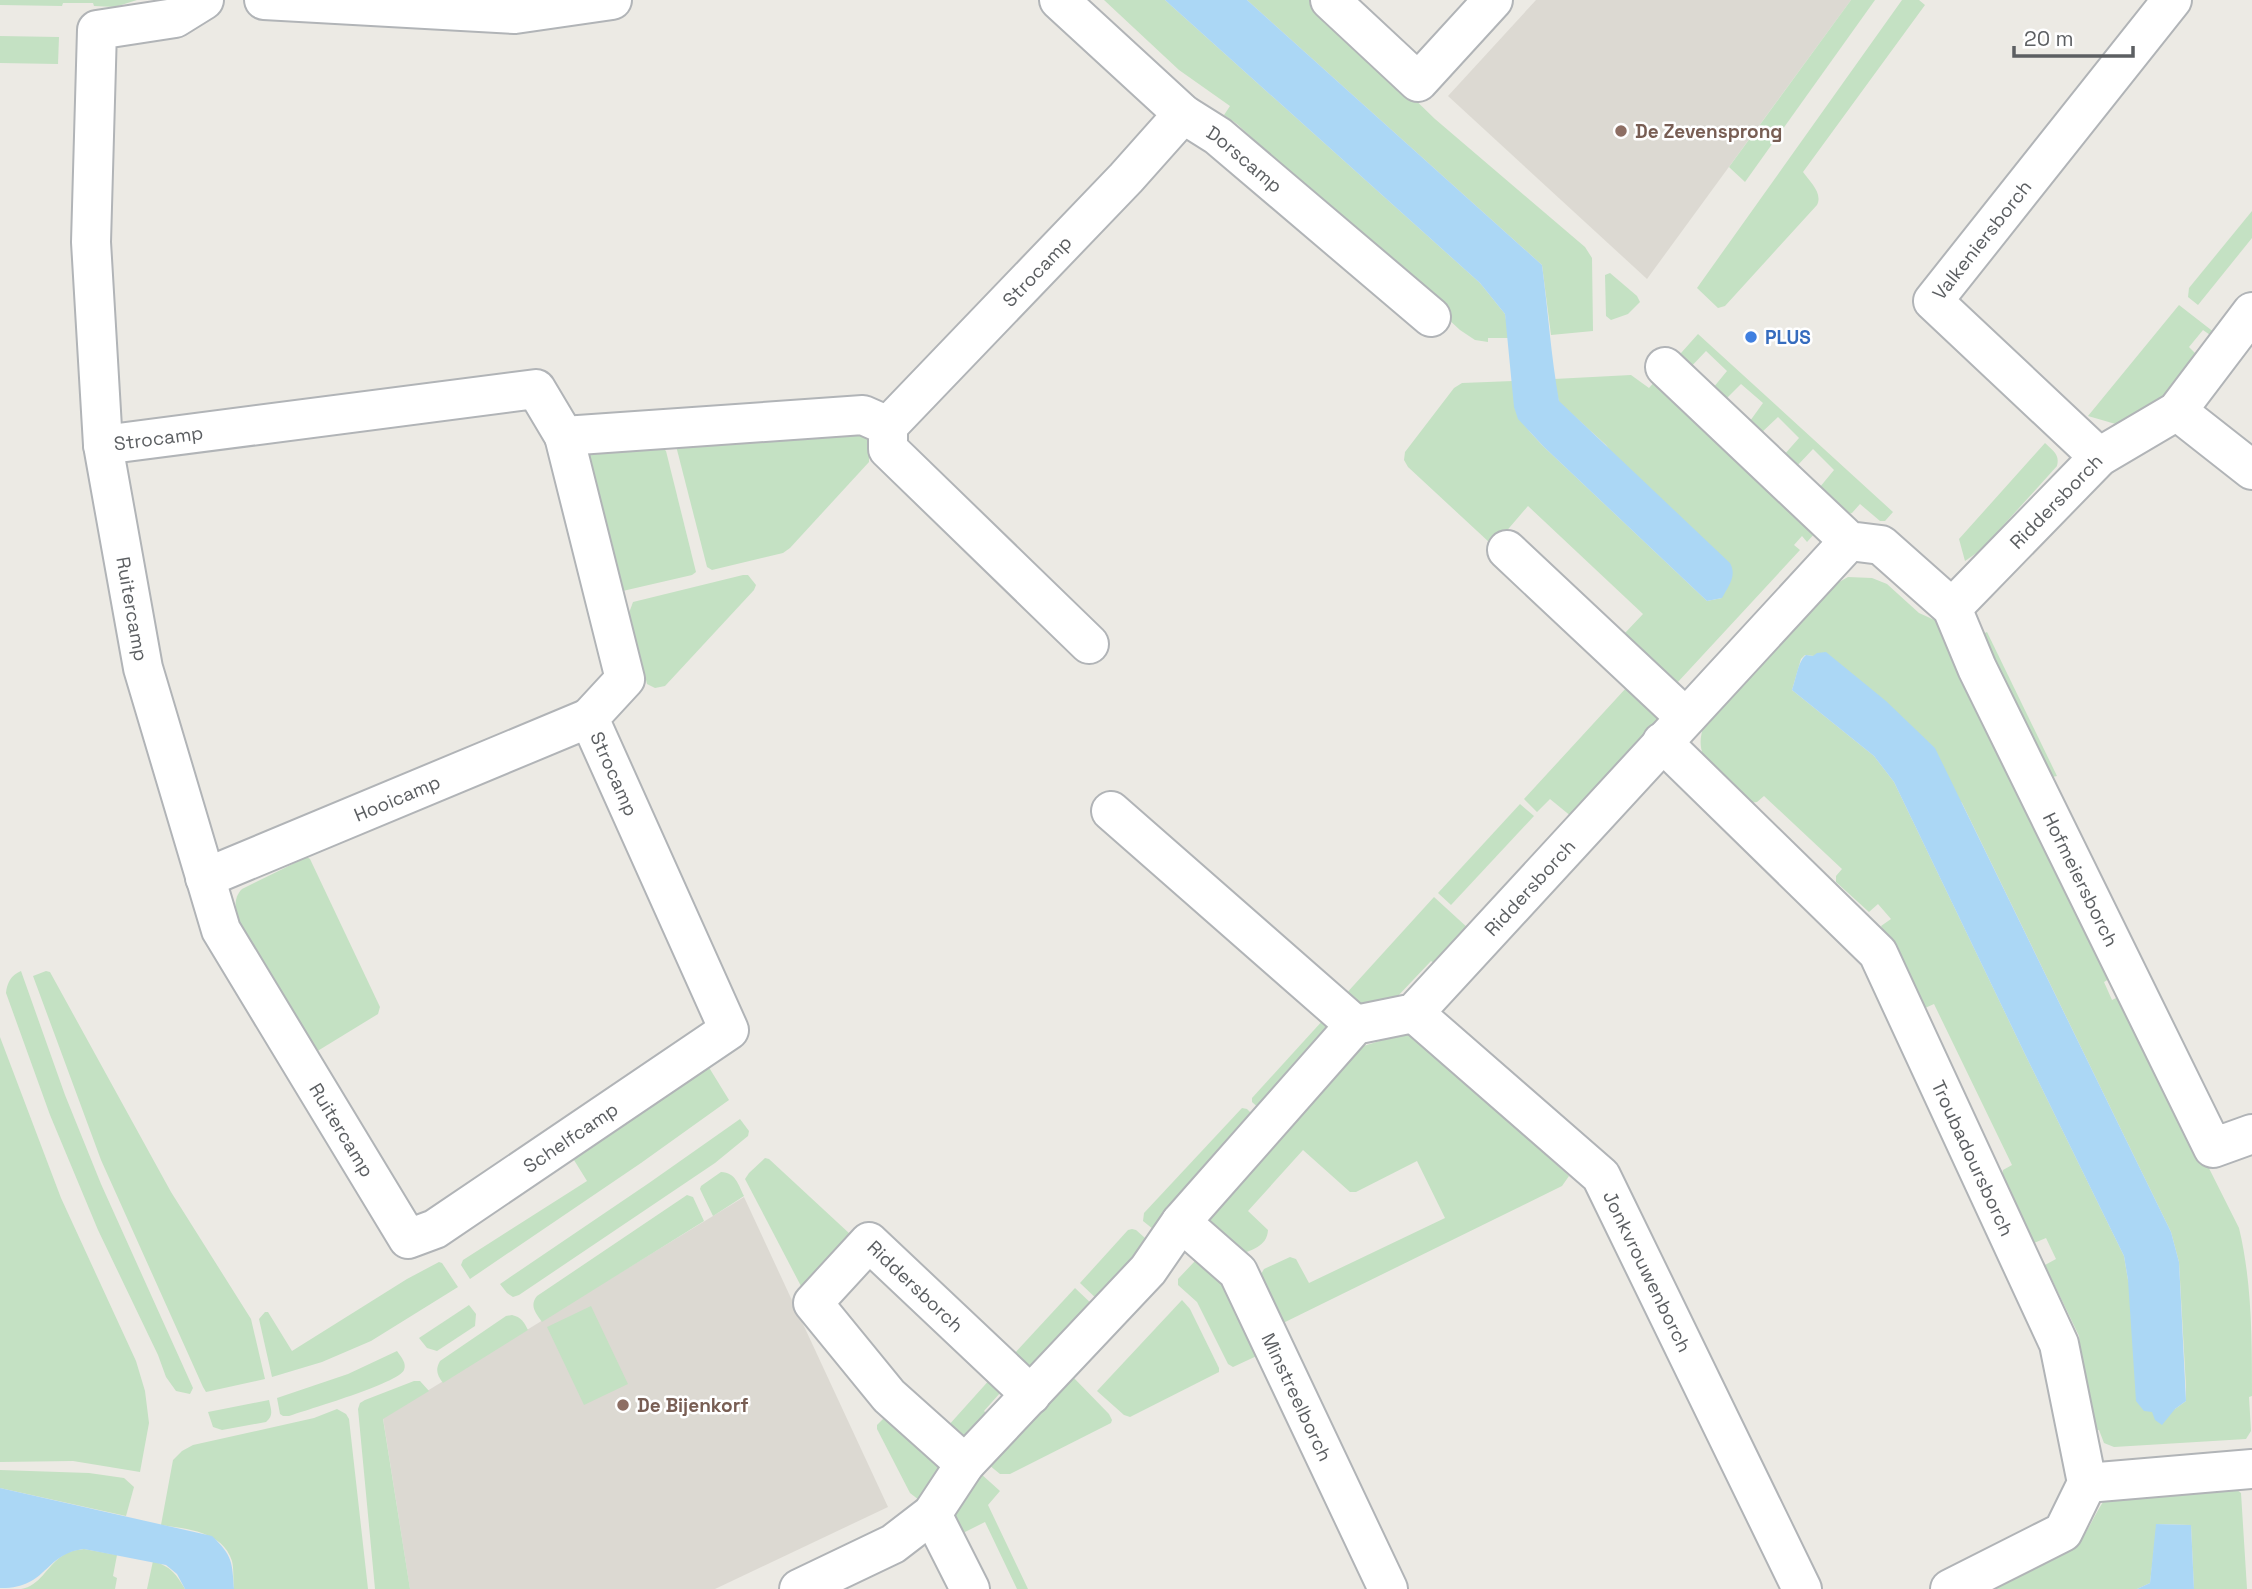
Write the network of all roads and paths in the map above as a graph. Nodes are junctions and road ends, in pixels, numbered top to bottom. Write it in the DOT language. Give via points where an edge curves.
graph roads {
  1 [pos="204,0"];
  2 [pos="264,0"];
  3 [pos="612,0"];
  4 [pos="1059,0"];
  5 [pos="1329,0"];
  6 [pos="1493,0"];
  7 [pos="2172,0"];
  8 [pos="1183,114"];
  9 [pos="2252,312"];
  10 [pos="1431,317"];
  11 [pos="1665,368"];
  12 [pos="2177,411"];
  13 [pos="888,426"];
  14 [pos="564,436"];
  15 [pos="103,445"];
  16 [pos="2099,457"];
  17 [pos="2252,470"];
  18 [pos="1849,541"];
  19 [pos="1507,550"];
  20 [pos="1952,608"];
  21 [pos="1089,644"];
  22 [pos="589,718"];
  23 [pos="1674,730"];
  24 [pos="1111,811"];
  25 [pos="205,878"];
  26 [pos="1414,1013"];
  27 [pos="1355,1025"];
  28 [pos="729,1030"];
  29 [pos="2252,1134"];
  30 [pos="1181,1222"];
  31 [pos="408,1239"];
  32 [pos="1031,1395"];
  33 [pos="965,1464"];
  34 [pos="2252,1469"];
  35 [pos="2087,1483"];
  36 [pos="932,1514"];
  37 [pos="799,1589"];
  38 [pos="970,1589"];
  39 [pos="1388,1589"];
  40 [pos="1802,1589"];
  41 [pos="1950,1589"];
  1 -- 15 [label="street, Ruitercamp" via="176,18 97,30 91,242"];
  2 -- 3 [label="street" via="514,14"];
  4 -- 8 [label="street, Dorscamp"];
  5 -- 6 [label="street" via="1418,82"];
  7 -- 16 [label="street, Valkeniersborch" via="1933,301"];
  8 -- 10 [label="street, Dorscamp" via="1218,136"];
  8 -- 13 [label="street, Strocamp"];
  9 -- 12 [label="street, Riddersborch"];
  11 -- 18 [label="street"];
  12 -- 16 [label="street, Riddersborch"];
  12 -- 17 [label="street"];
  13 -- 14 [label="street" via="863,415"];
  13 -- 21 [label="street" via="888,449"];
  14 -- 15 [label="street, Strocamp" via="536,389"];
  14 -- 22 [label="street, Strocamp" via="625,679"];
  15 -- 25 [label="street, Ruitercamp" via="143,668"];
  16 -- 20 [label="street, Riddersborch"];
  18 -- 20 [label="street" via="1881,545"];
  18 -- 23 [label="street, Riddersborch"];
  19 -- 23 [label="street"];
  20 -- 29 [label="street, Hofmeiersborch" via="1977,668 2213,1148"];
  22 -- 25 [label="street, Hooicamp"];
  22 -- 28 [label="street, Strocamp"];
  23 -- 26 [label="street, Riddersborch"];
  23 -- 35 [label="street, Troubadoursborch" via="1878,953 2059,1344"];
  24 -- 27 [label="street"];
  25 -- 31 [label="street, Ruitercamp" via="221,930"];
  26 -- 27 [label="street"];
  26 -- 40 [label="street, Jonkvrouwenborch" via="1601,1176"];
  27 -- 30 [label="street"];
  28 -- 31 [label="street, Schelfcamp" via="435,1229"];
  30 -- 32 [label="street" via="1148,1270"];
  30 -- 39 [label="street, Minstreelborch" via="1238,1272"];
  32 -- 33 [label="street"];
  32 -- 33 [label="street, Riddersborch" via="869,1242 813,1303 888,1396"];
  33 -- 36 [label="street"];
  34 -- 35 [label="street"];
  35 -- 41 [label="street" via="2063,1532"];
  36 -- 37 [label="street" via="893,1544"];
  36 -- 38 [label="street"];
}
